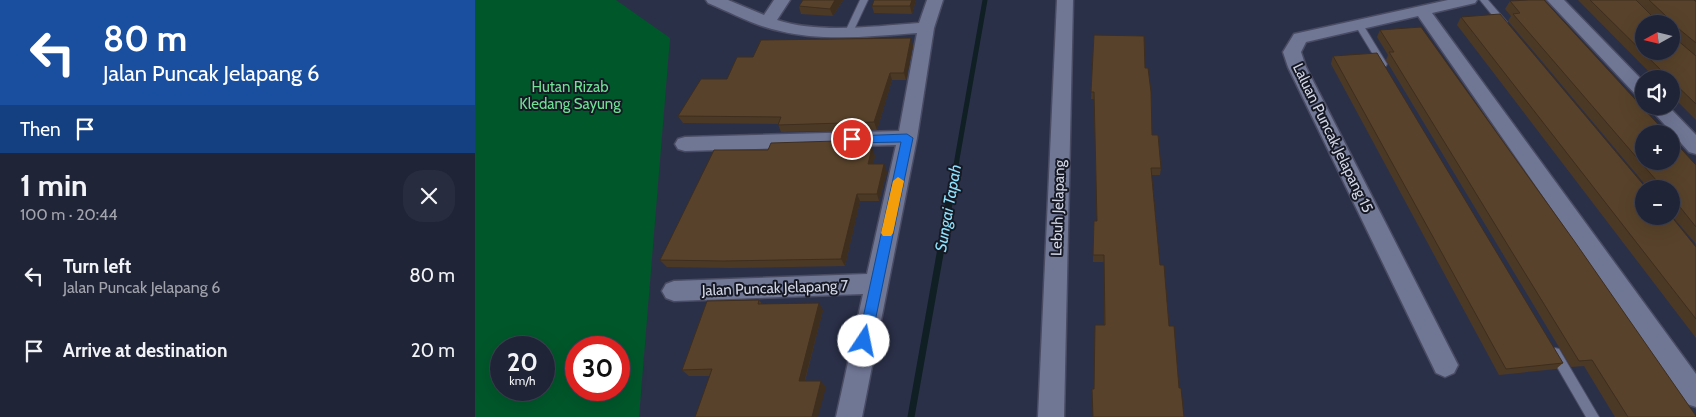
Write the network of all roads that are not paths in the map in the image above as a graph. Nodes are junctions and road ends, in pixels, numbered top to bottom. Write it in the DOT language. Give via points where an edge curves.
graph roads {
  1 [pos="782,0"];
  2 [pos="864,0"];
  3 [pos="935,0"];
  4 [pos="1065,0"];
  5 [pos="1469,0"];
  6 [pos="1483,0"];
  7 [pos="1555,0"];
  8 [pos="716,1"];
  9 [pos="1423,12"];
  10 [pos="767,22"];
  11 [pos="1359,25"];
  12 [pos="926,28"];
  13 [pos="1508,30"];
  14 [pos="849,32"];
  15 [pos="1390,76"];
  16 [pos="1635,84"];
  17 [pos="1665,115"];
  18 [pos="907,138"];
  19 [pos="685,144"];
  20 [pos="1696,148"];
  21 [pos="876,284"];
  22 [pos="674,292"];
  23 [pos="1547,340"];
  24 [pos="1445,366"];
  25 [pos="1696,395"];
  26 [pos="849,417"];
  27 [pos="1051,417"];
  28 [pos="1593,417"];
  1 -- 10 [label="street"];
  2 -- 14 [label="lane"];
  3 -- 12 [label="street"];
  4 -- 27 [label="street, Lebuh Jelapang"];
  5 -- 9 [label="street, Laluan Puncak Jelapang 15"];
  6 -- 13 [label="lane"];
  7 -- 16 [label="street"];
  8 -- 10 [label="street"];
  9 -- 11 [label="street, Laluan Puncak Jelapang 15"];
  9 -- 25 [label="street"];
  10 -- 14 [label="street" via="810,31"];
  11 -- 15 [label="lane"];
  11 -- 24 [label="street, Laluan Puncak Jelapang 15" via="1300,38 1292,52"];
  12 -- 14 [label="street"];
  12 -- 18 [label="street"];
  17 -- 20 [label="street"];
  18 -- 19 [label="street"];
  18 -- 21 [label="street"];
  21 -- 22 [label="street, Jalan Puncak Jelapang 7"];
  21 -- 26 [label="street"];
  23 -- 28 [label="lane"];
}
